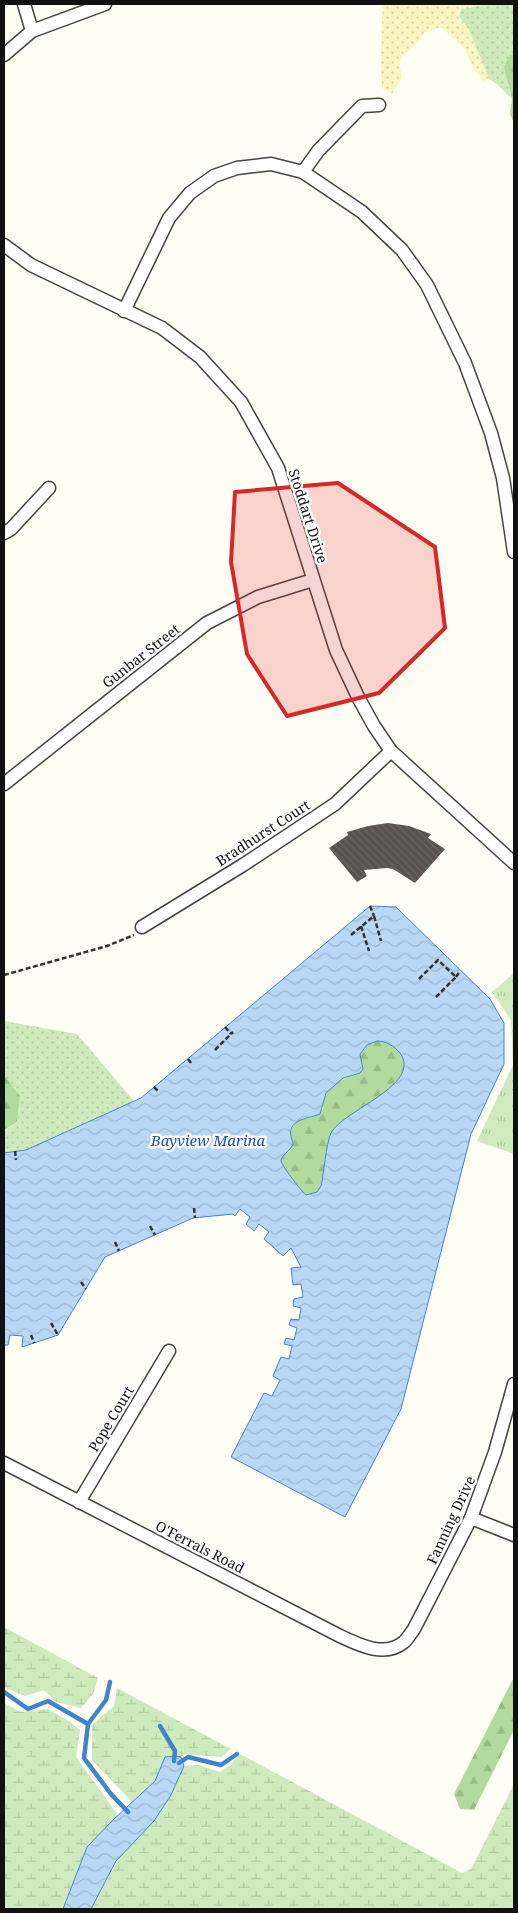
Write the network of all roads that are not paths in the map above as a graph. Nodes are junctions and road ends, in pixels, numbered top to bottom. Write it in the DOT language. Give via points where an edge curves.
graph roads {
  1 [pos="24,4"];
  2 [pos="105,4"];
  3 [pos="32,31"];
  4 [pos="4,55"];
  5 [pos="378,105"];
  6 [pos="303,172"];
  7 [pos="4,245"];
  8 [pos="124,311"];
  9 [pos="48,488"];
  10 [pos="4,533"];
  11 [pos="514,552"];
  12 [pos="313,580"];
  13 [pos="391,751"];
  14 [pos="4,784"];
  15 [pos="514,862"];
  16 [pos="142,928"];
  17 [pos="169,1351"];
  18 [pos="514,1384"];
  19 [pos="4,1463"];
  20 [pos="79,1502"];
  21 [pos="471,1518"];
  22 [pos="514,1535"];
  23 [pos="384,1650"];
  1 -- 3 [label="street"];
  2 -- 3 [label="street"];
  3 -- 4 [label="street"];
  5 -- 6 [label="street" via="362,106 318,151"];
  6 -- 8 [label="street" via="271,164 238,168 214,176 190,193 169,218"];
  6 -- 11 [label="street" via="362,212 402,250 427,286 465,363 490,433 503,478"];
  7 -- 8 [label="street, Stoddart Drive" via="31,265"];
  8 -- 12 [label="street, Stoddart Drive" via="162,328 200,357 241,402 278,468"];
  9 -- 10 [label="street"];
  12 -- 13 [label="street, Stoddart Drive" via="336,650 358,697"];
  12 -- 14 [label="street, Gunbar Street" via="258,597 207,623"];
  13 -- 15 [label="street, Stoddart Drive"];
  13 -- 16 [label="street, Bradhurst Court" via="335,804"];
  17 -- 20 [label="street, Pope Court"];
  18 -- 21 [label="street, Fanning Drive" via="495,1452"];
  19 -- 20 [label="street, O'Ferrals Road"];
  20 -- 23 [label="street, O'Ferrals Road" via="340,1636"];
  21 -- 22 [label="street"];
  21 -- 23 [label="street, Fanning Drive" via="414,1629 404,1641"];
}
